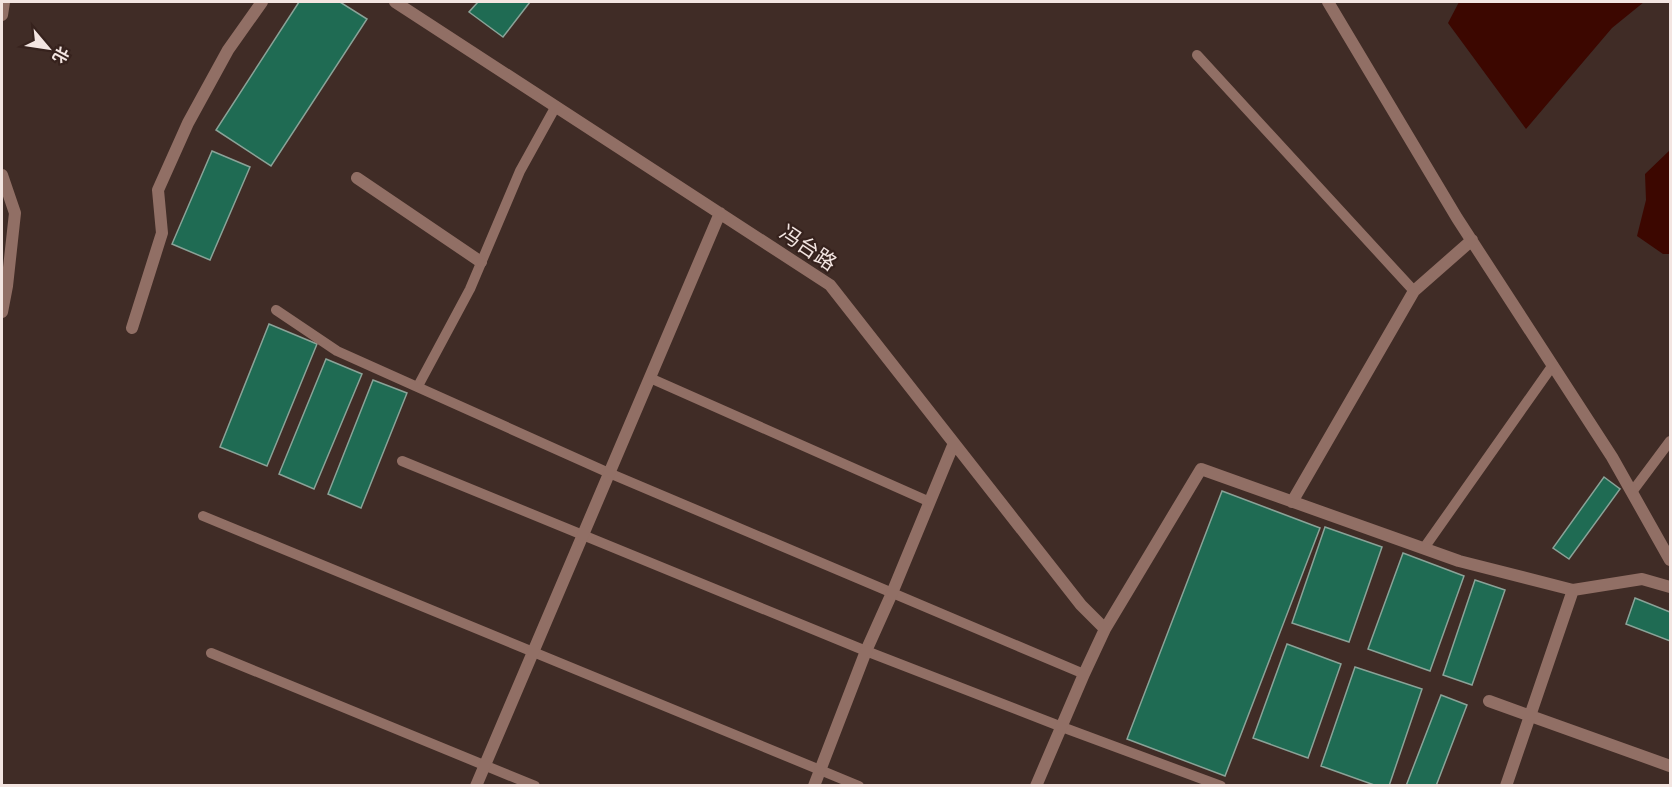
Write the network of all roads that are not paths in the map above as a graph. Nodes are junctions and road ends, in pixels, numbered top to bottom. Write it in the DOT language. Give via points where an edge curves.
graph roads {
  1 [pos="4,2"];
  2 [pos="262,2"];
  3 [pos="395,2"];
  4 [pos="1328,2"];
  5 [pos="2,15"];
  6 [pos="1197,55"];
  7 [pos="556,106"];
  8 [pos="2,175"];
  9 [pos="357,178"];
  10 [pos="720,213"];
  11 [pos="1472,240"];
  12 [pos="481,262"];
  13 [pos="1414,291"];
  14 [pos="276,310"];
  15 [pos="2,312"];
  16 [pos="132,328"];
  17 [pos="1553,365"];
  18 [pos="650,378"];
  19 [pos="418,386"];
  20 [pos="1671,441"];
  21 [pos="954,444"];
  22 [pos="402,461"];
  23 [pos="609,473"];
  24 [pos="1632,492"];
  25 [pos="930,502"];
  26 [pos="1292,502"];
  27 [pos="203,516"];
  28 [pos="583,534"];
  29 [pos="1424,548"];
  30 [pos="1671,561"];
  31 [pos="1671,587"];
  32 [pos="1573,590"];
  33 [pos="892,593"];
  34 [pos="1105,630"];
  35 [pos="533,651"];
  36 [pos="866,651"];
  37 [pos="211,653"];
  38 [pos="1084,674"];
  39 [pos="1489,700"];
  40 [pos="1530,715"];
  41 [pos="1062,727"];
  42 [pos="485,766"];
  43 [pos="1671,766"];
  44 [pos="820,770"];
  45 [pos="476,786"];
  46 [pos="535,786"];
  47 [pos="814,786"];
  48 [pos="859,786"];
  49 [pos="1036,786"];
  50 [pos="1221,786"];
  51 [pos="1506,786"];
  1 -- 5 [label="street"];
  2 -- 16 [label="street" via="228,50 188,123 158,190 162,233"];
  3 -- 7 [label="street, 冯台路"];
  4 -- 11 [label="street"];
  6 -- 13 [label="lane"];
  7 -- 10 [label="street, 冯台路"];
  7 -- 12 [label="lane" via="520,171"];
  8 -- 15 [label="street" via="15,213"];
  9 -- 12 [label="street"];
  10 -- 18 [label="street"];
  10 -- 21 [label="street, 冯台路" via="830,285"];
  11 -- 13 [label="street"];
  11 -- 17 [label="street"];
  12 -- 19 [label="lane"];
  13 -- 26 [label="street"];
  14 -- 19 [label="lane" via="338,351"];
  17 -- 24 [label="street"];
  17 -- 29 [label="lane"];
  18 -- 23 [label="street"];
  18 -- 25 [label="lane"];
  19 -- 23 [label="lane"];
  20 -- 24 [label="lane"];
  21 -- 25 [label="street"];
  21 -- 34 [label="street, 冯台路" via="1081,606"];
  22 -- 28 [label="lane"];
  23 -- 28 [label="street"];
  23 -- 33 [label="lane"];
  24 -- 30 [label="street"];
  25 -- 33 [label="street"];
  26 -- 29 [label="street"];
  26 -- 34 [label="street" via="1201,470"];
  27 -- 35 [label="lane"];
  28 -- 35 [label="street"];
  28 -- 36 [label="lane"];
  29 -- 32 [label="street" via="1459,561"];
  31 -- 32 [label="street" via="1642,579"];
  32 -- 40 [label="street"];
  33 -- 36 [label="street"];
  33 -- 38 [label="lane"];
  34 -- 38 [label="street"];
  35 -- 42 [label="street"];
  35 -- 44 [label="lane"];
  36 -- 41 [label="lane"];
  36 -- 44 [label="street"];
  37 -- 42 [label="lane"];
  38 -- 41 [label="street"];
  39 -- 40 [label="street"];
  40 -- 43 [label="street"];
  40 -- 51 [label="street"];
  41 -- 49 [label="street"];
  41 -- 50 [label="lane"];
  42 -- 45 [label="street"];
  42 -- 46 [label="lane"];
  44 -- 47 [label="street"];
  44 -- 48 [label="lane"];
}
